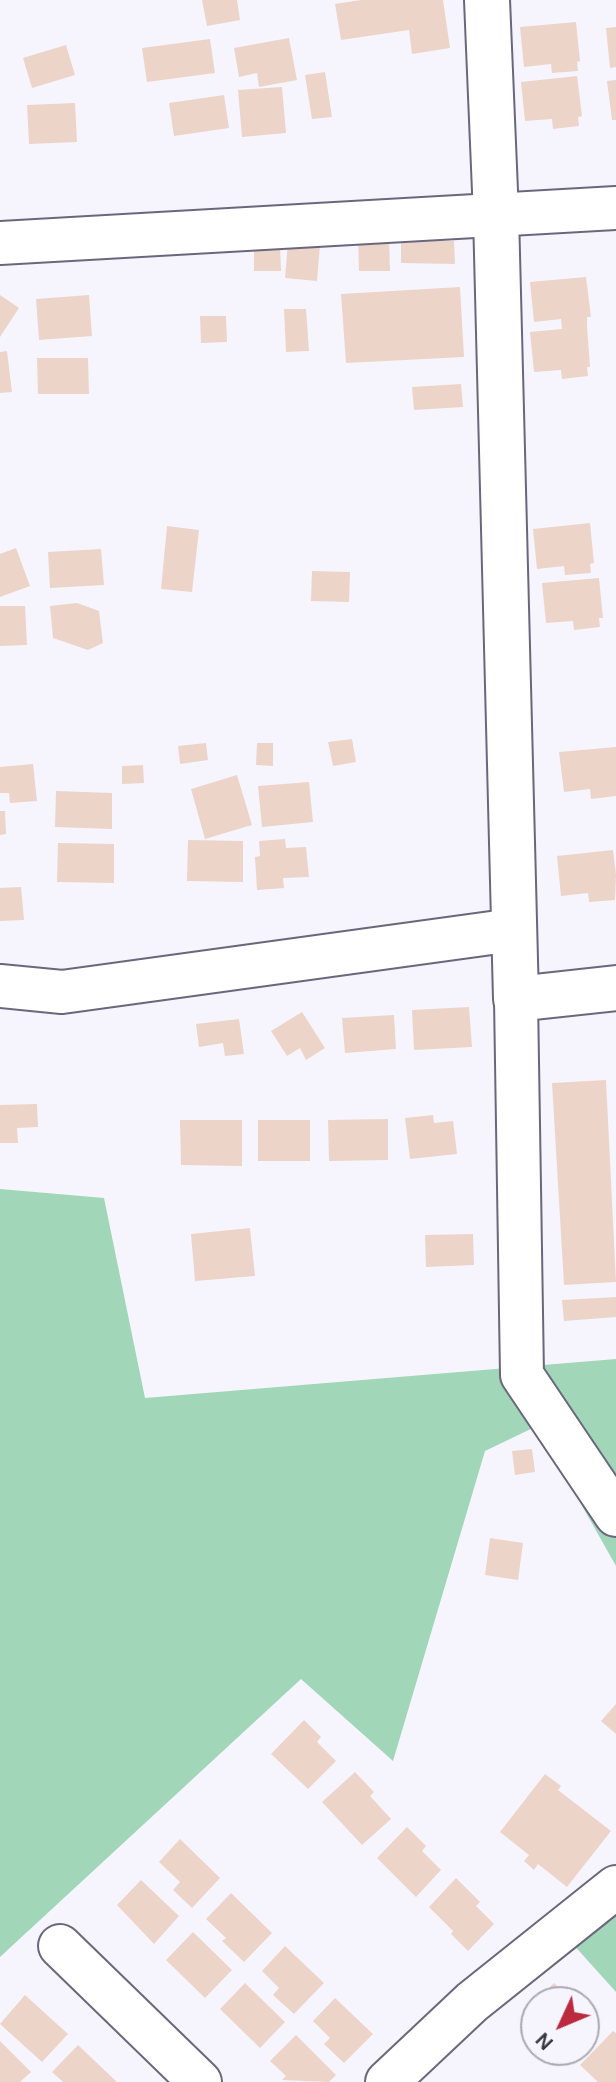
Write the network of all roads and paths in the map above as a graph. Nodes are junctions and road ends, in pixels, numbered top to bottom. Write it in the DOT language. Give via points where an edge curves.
graph roads {
  1 [pos="487,0"];
  2 [pos="616,208"];
  3 [pos="496,215"];
  4 [pos="0,243"];
  5 [pos="513,930"];
  6 [pos="0,986"];
  7 [pos="616,988"];
  8 [pos="516,999"];
  9 [pos="616,1515"];
  10 [pos="616,1887"];
  11 [pos="60,1946"];
  12 [pos="200,2082"];
  13 [pos="387,2082"];
  1 -- 3 [label="street"];
  2 -- 3 [label="street"];
  3 -- 4 [label="street"];
  3 -- 5 [label="street"];
  5 -- 6 [label="street" via="62,992"];
  5 -- 8 [label="street"];
  7 -- 8 [label="street"];
  8 -- 9 [label="street" via="522,1375"];
  10 -- 13 [label="street" via="472,2002"];
  11 -- 12 [label="street"];
}
